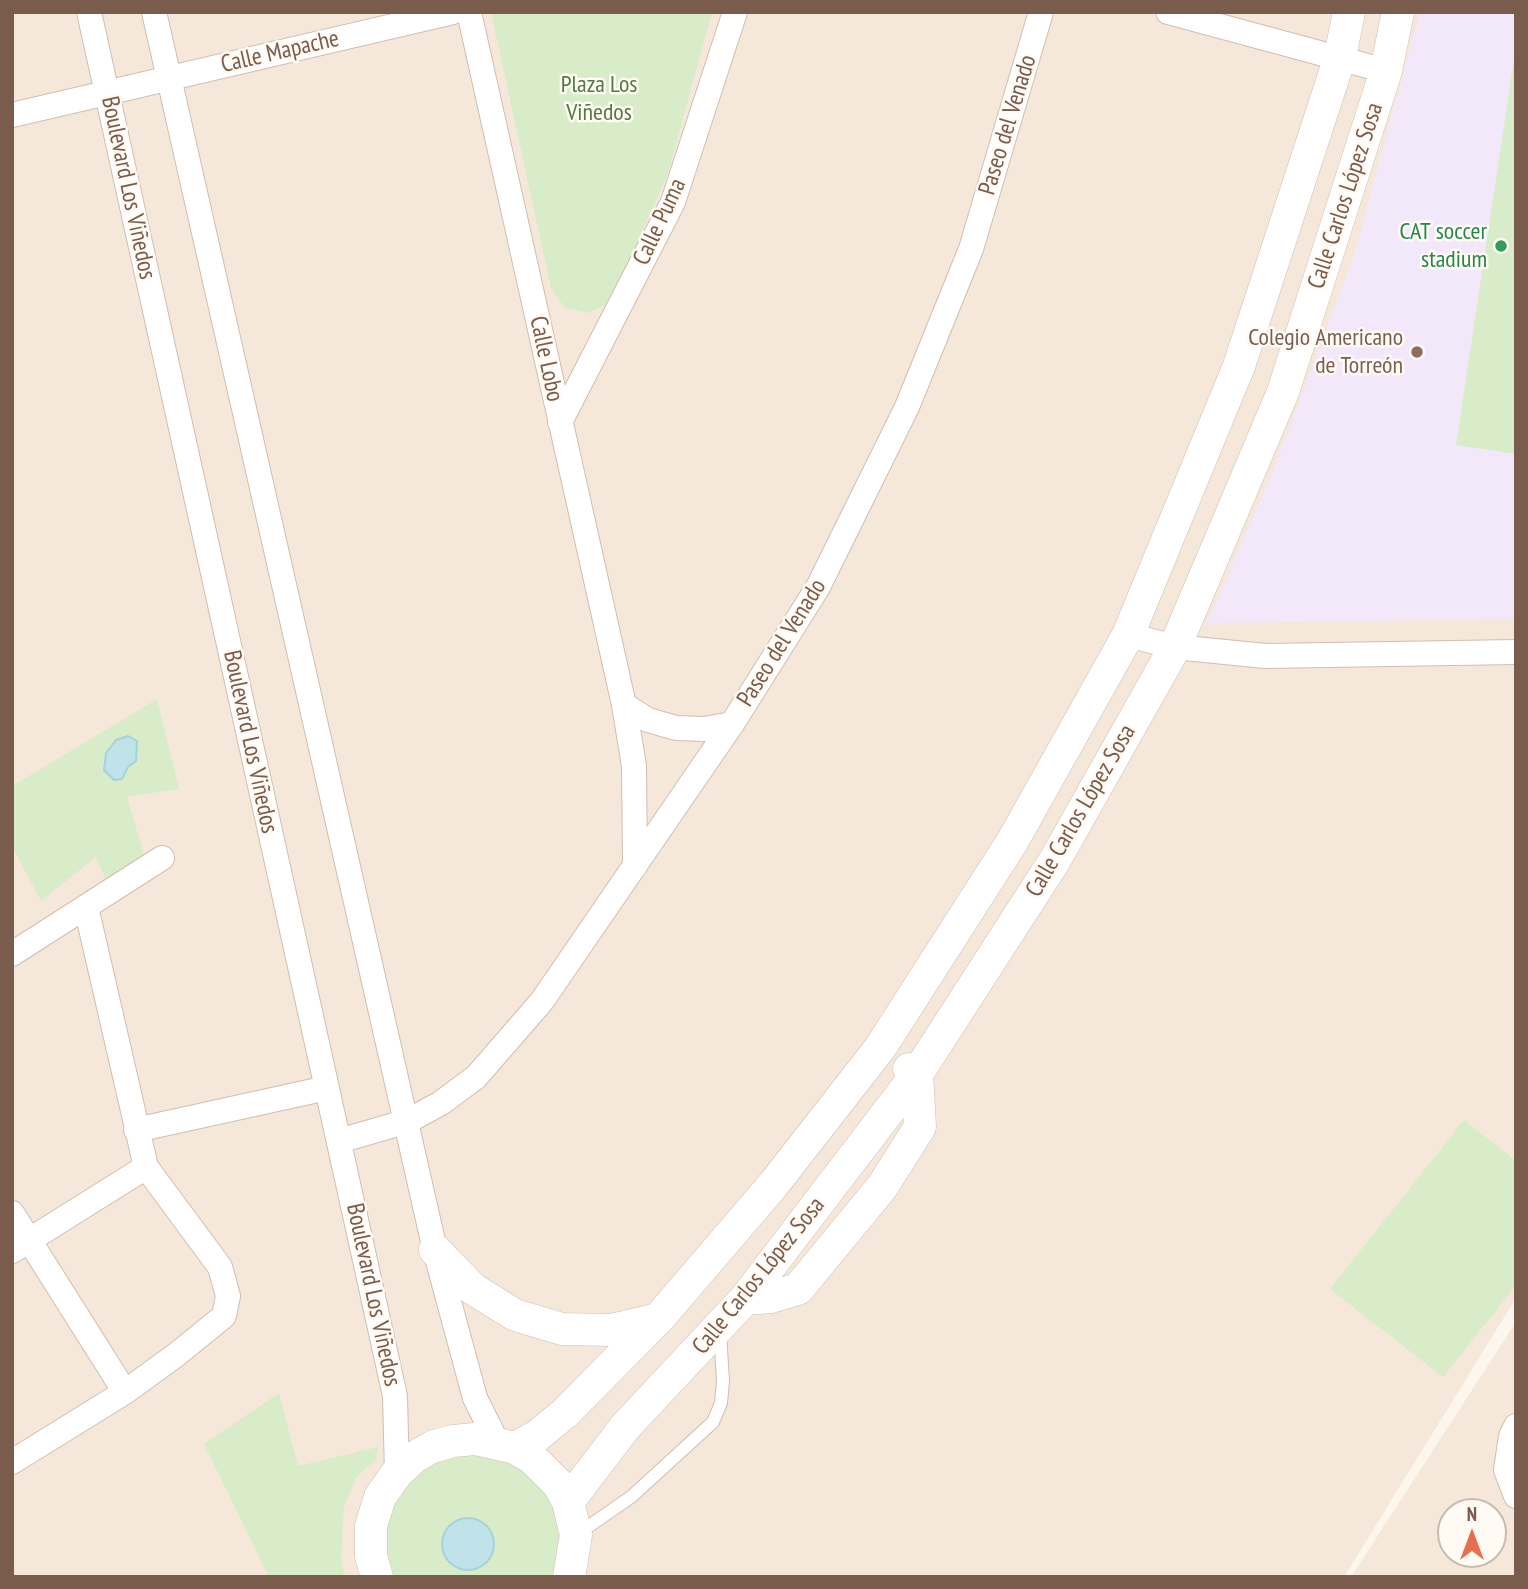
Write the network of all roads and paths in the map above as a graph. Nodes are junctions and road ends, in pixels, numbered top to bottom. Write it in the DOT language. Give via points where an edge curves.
graph roads {
  1 [pos="89,12"];
  2 [pos="154,12"];
  3 [pos="453,12"];
  4 [pos="469,12"];
  5 [pos="735,12"];
  6 [pos="1041,12"];
  7 [pos="1168,12"];
  8 [pos="1349,12"];
  9 [pos="1398,12"];
  10 [pos="1340,57"];
  11 [pos="1386,71"];
  12 [pos="169,78"];
  13 [pos="107,93"];
  14 [pos="12,115"];
  15 [pos="560,422"];
  16 [pos="1128,635"];
  17 [pos="1175,647"];
  18 [pos="1516,652"];
  19 [pos="624,705"];
  20 [pos="732,724"];
  21 [pos="162,858"];
  22 [pos="635,867"];
  23 [pos="86,907"];
  24 [pos="12,954"];
  25 [pos="880,1048"];
  26 [pos="917,1074"];
  27 [pos="327,1088"];
  28 [pos="408,1121"];
  29 [pos="136,1130"];
  30 [pos="339,1141"];
  31 [pos="146,1167"];
  32 [pos="12,1213"];
  33 [pos="21,1246"];
  34 [pos="435,1250"];
  35 [pos="659,1318"];
  36 [pos="720,1329"];
  37 [pos="125,1392"];
  38 [pos="1516,1426"];
  39 [pos="506,1445"];
  40 [pos="12,1462"];
  41 [pos="397,1473"];
  42 [pos="1516,1496"];
  43 [pos="568,1502"];
  44 [pos="576,1535"];
  45 [pos="377,1577"];
  46 [pos="569,1577"];
  1 -- 13 [label="street, Boulevard Los Viñedos"];
  2 -- 12 [label="street"];
  3 -- 12 [label="street, Calle Mapache"];
  4 -- 15 [label="street, Calle Lobo"];
  5 -- 15 [label="street, Calle Puma" via="673,202"];
  6 -- 20 [label="street, Paseo del Venado" via="971,248 907,407 818,587"];
  7 -- 10 [label="street"];
  8 -- 10 [label="street, Calle Carlos López Sosa"];
  9 -- 11 [label="street, Calle Carlos López Sosa"];
  10 -- 11 [label="street"];
  10 -- 16 [label="street, Calle Carlos López Sosa" via="1239,366"];
  11 -- 17 [label="street, Calle Carlos López Sosa" via="1283,392"];
  12 -- 13 [label="street, Calle Mapache"];
  12 -- 28 [label="street"];
  13 -- 14 [label="street, Calle Mapache"];
  13 -- 27 [label="street, Boulevard Los Viñedos"];
  15 -- 19 [label="street, Calle Lobo"];
  16 -- 17 [label="street"];
  16 -- 25 [label="street, Calle Carlos López Sosa" via="1012,842"];
  17 -- 18 [label="street" via="1265,656"];
  17 -- 26 [label="street, Calle Carlos López Sosa" via="1055,860"];
  19 -- 20 [label="street" via="648,720 676,728"];
  19 -- 22 [label="street, Calle Lobo" via="634,766"];
  20 -- 22 [label="street, Paseo del Venado"];
  21 -- 23 [label="street"];
  22 -- 28 [label="street, Paseo del Venado" via="542,1001 476,1077"];
  23 -- 24 [label="street"];
  23 -- 29 [label="street"];
  25 -- 26 [label="street"];
  25 -- 35 [label="street, Calle Carlos López Sosa" via="773,1185"];
  26 -- 36 [label="street, Calle Carlos López Sosa"];
  27 -- 29 [label="street"];
  27 -- 30 [label="street, Boulevard Los Viñedos"];
  28 -- 30 [label="street, Paseo del Venado"];
  28 -- 34 [label="street"];
  29 -- 31 [label="street"];
  30 -- 41 [label="street, Boulevard Los Viñedos" via="395,1396"];
  31 -- 33 [label="street"];
  31 -- 37 [label="street" via="220,1267 228,1296 225,1316"];
  32 -- 33 [label="street"];
  33 -- 37 [label="street"];
  34 -- 35 [label="street" via="473,1289 515,1315 562,1329 611,1330"];
  34 -- 39 [label="street" via="468,1379 484,1420"];
  35 -- 39 [label="street, Calle Carlos López Sosa" via="565,1413 537,1436"];
  36 -- 43 [label="street, Calle Carlos López Sosa" via="625,1427"];
  36 -- 44 [label="lane" via="723,1381 713,1422 631,1497"];
  37 -- 40 [label="street"];
  38 -- 42 [label="street" via="1506,1470"];
  39 -- 41 [label="street" via="453,1441 413,1458"];
  39 -- 43 [label="street" via="547,1470"];
  41 -- 45 [label="street" via="380,1497 371,1526 371,1556"];
  43 -- 44 [label="street"];
  44 -- 46 [label="street"];
}
